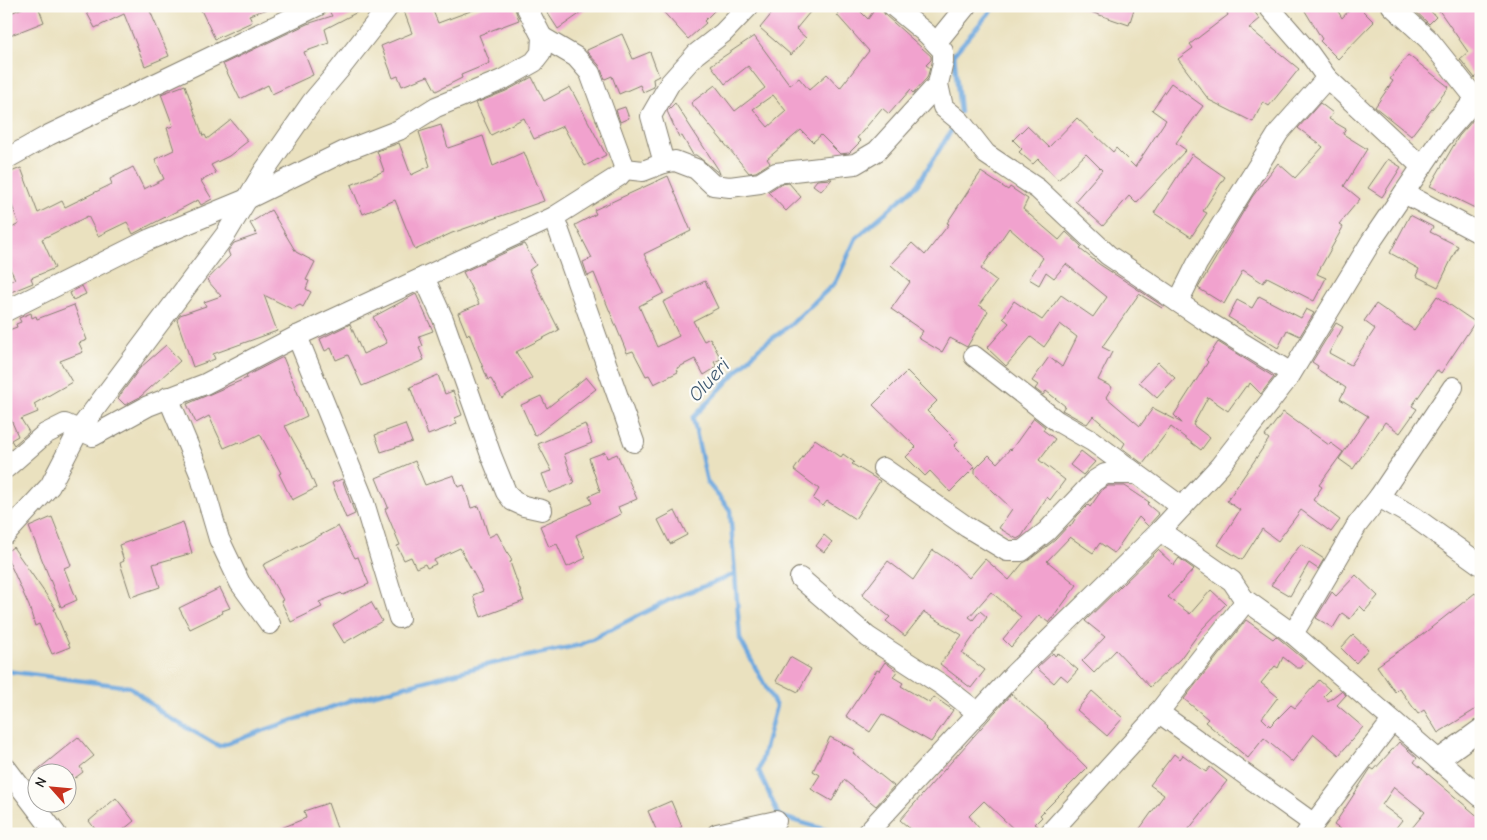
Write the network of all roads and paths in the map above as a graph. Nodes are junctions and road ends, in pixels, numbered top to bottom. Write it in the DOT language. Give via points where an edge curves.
graph roads {
  1 [pos="317,6"];
  2 [pos="389,6"];
  3 [pos="526,6"];
  4 [pos="749,6"];
  5 [pos="894,6"];
  6 [pos="966,6"];
  7 [pos="1268,6"];
  8 [pos="1392,6"];
  9 [pos="542,37"];
  10 [pos="936,44"];
  11 [pos="1327,78"];
  12 [pos="938,84"];
  13 [pos="1478,96"];
  14 [pos="6,159"];
  15 [pos="664,163"];
  16 [pos="1422,167"];
  17 [pos="625,169"];
  18 [pos="1404,194"];
  19 [pos="247,199"];
  20 [pos="554,217"];
  21 [pos="1481,234"];
  22 [pos="424,277"];
  23 [pos="1178,302"];
  24 [pos="6,311"];
  25 [pos="298,336"];
  26 [pos="974,356"];
  27 [pos="1291,373"];
  28 [pos="1453,386"];
  29 [pos="168,397"];
  30 [pos="79,430"];
  31 [pos="634,442"];
  32 [pos="6,468"];
  33 [pos="883,468"];
  34 [pos="1135,474"];
  35 [pos="1379,497"];
  36 [pos="1182,507"];
  37 [pos="542,510"];
  38 [pos="1160,531"];
  39 [pos="6,534"];
  40 [pos="1481,565"];
  41 [pos="800,578"];
  42 [pos="1244,599"];
  43 [pos="399,618"];
  44 [pos="270,624"];
  45 [pos="1293,634"];
  46 [pos="978,712"];
  47 [pos="1158,712"];
  48 [pos="1392,720"];
  49 [pos="1481,729"];
  50 [pos="1438,760"];
  51 [pos="6,768"];
  52 [pos="1481,798"];
  53 [pos="776,821"];
  54 [pos="1310,829"];
  55 [pos="56,834"];
  56 [pos="717,834"];
  57 [pos="866,834"];
  58 [pos="1049,834"];
  1 -- 14 [label="street" via="49,135"];
  2 -- 19 [label="street" via="312,102"];
  3 -- 9 [label="street"];
  4 -- 15 [label="street" via="670,82 651,116"];
  5 -- 10 [label="street"];
  6 -- 10 [label="street"];
  7 -- 11 [label="street" via="1310,53"];
  8 -- 13 [label="street" via="1429,40"];
  9 -- 17 [label="street" via="576,57 590,74"];
  9 -- 19 [label="street" via="540,53 534,62 502,80 436,107 399,130 345,151"];
  10 -- 12 [label="street" via="943,51"];
  11 -- 16 [label="street"];
  11 -- 23 [label="street" via="1279,132 1197,264"];
  12 -- 15 [label="street" via="877,151 855,164 776,173 760,183 730,187 713,185 696,169 681,162"];
  12 -- 23 [label="street" via="942,107 960,121 986,154 1038,189 1108,255"];
  13 -- 16 [label="street" via="1440,140"];
  15 -- 17 [label="street" via="643,170"];
  16 -- 18 [label="street"];
  17 -- 20 [label="street"];
  18 -- 21 [label="street"];
  18 -- 27 [label="street" via="1372,240"];
  19 -- 24 [label="street" via="148,240"];
  19 -- 30 [label="street" via="226,234"];
  20 -- 22 [label="street"];
  20 -- 31 [label="street"];
  22 -- 25 [label="street"];
  22 -- 37 [label="street" via="443,319 506,492 518,504"];
  23 -- 27 [label="street"];
  25 -- 29 [label="street" via="205,384"];
  25 -- 43 [label="street" via="362,496"];
  26 -- 34 [label="street" via="1057,421 1092,440"];
  27 -- 36 [label="street" via="1220,466"];
  28 -- 35 [label="street"];
  29 -- 30 [label="street" via="93,436"];
  29 -- 44 [label="street" via="200,474 219,539 240,583"];
  30 -- 32 [label="street" via="65,424 52,430"];
  30 -- 39 [label="street" via="50,486"];
  33 -- 34 [label="street" via="1007,551 1022,551 1105,474"];
  34 -- 36 [label="street"];
  35 -- 40 [label="street" via="1414,517"];
  35 -- 45 [label="street" via="1334,560"];
  36 -- 38 [label="street"];
  38 -- 42 [label="street" via="1232,581"];
  38 -- 46 [label="street"];
  41 -- 46 [label="street" via="868,637"];
  42 -- 45 [label="street"];
  42 -- 47 [label="street" via="1242,606"];
  45 -- 48 [label="street"];
  46 -- 57 [label="street"];
  47 -- 54 [label="street"];
  47 -- 58 [label="street"];
  48 -- 50 [label="street"];
  48 -- 54 [label="street"];
  49 -- 50 [label="street"];
  50 -- 52 [label="street"];
  51 -- 55 [label="street"];
  53 -- 56 [label="street"];
}
